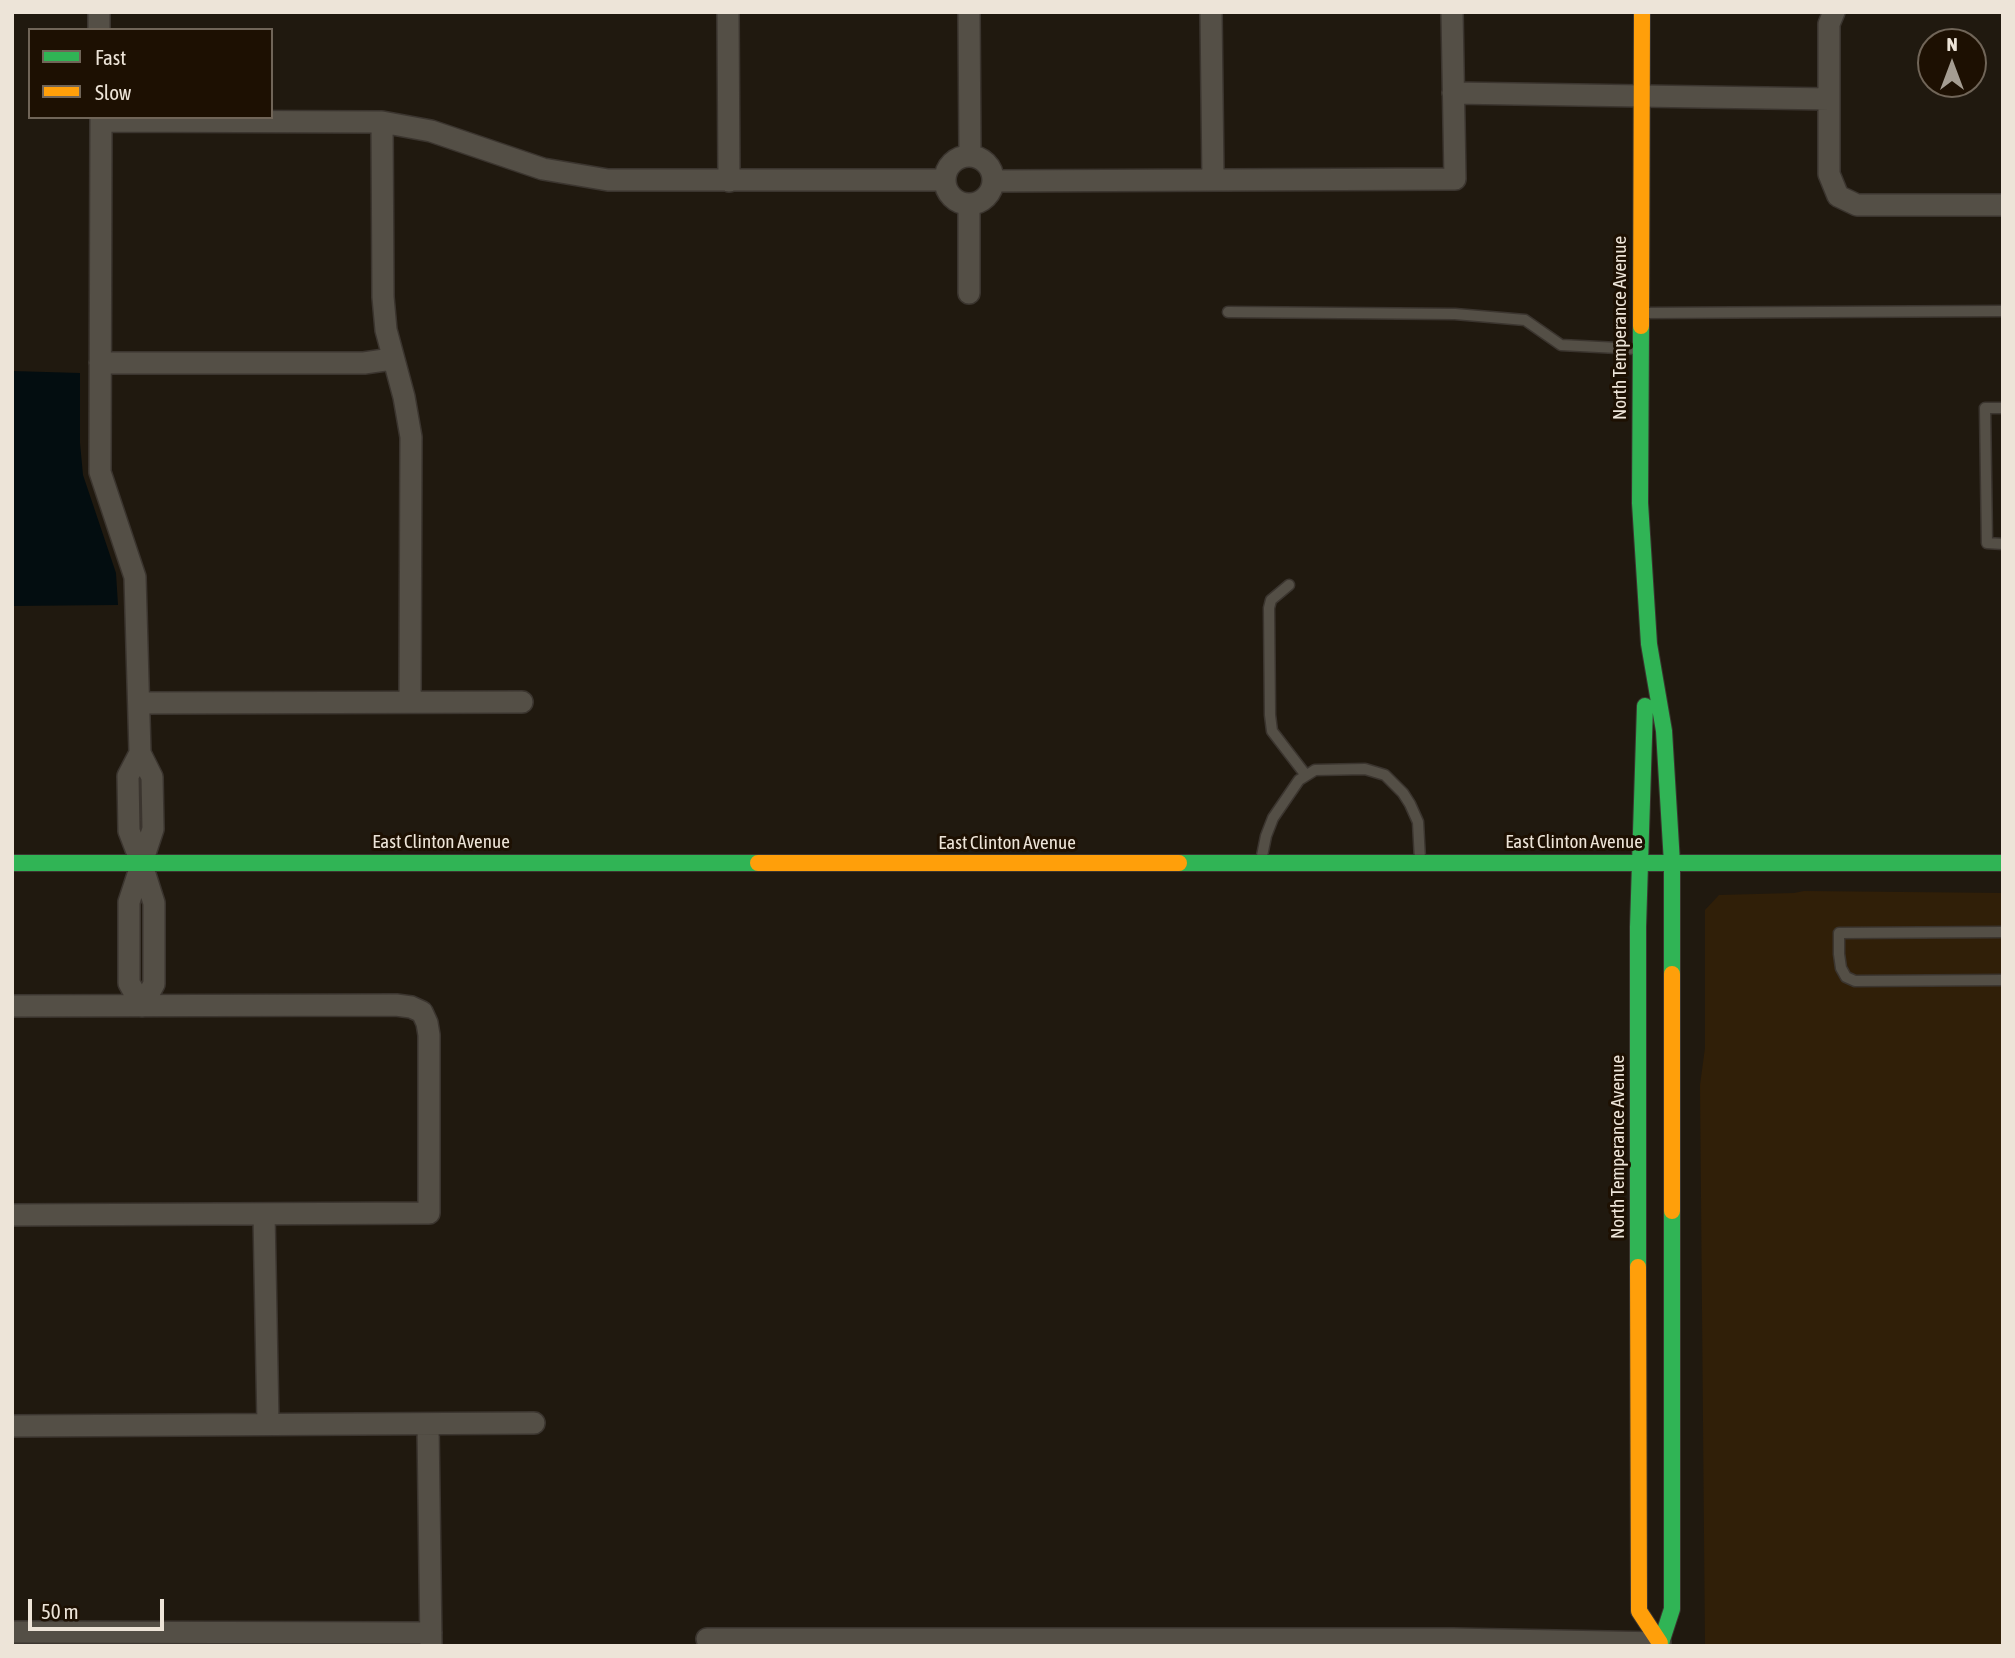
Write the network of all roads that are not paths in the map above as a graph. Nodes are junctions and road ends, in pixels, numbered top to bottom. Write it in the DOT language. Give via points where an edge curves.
graph roads {
  1 [pos="727,12"];
  2 [pos="970,12"];
  3 [pos="1211,12"];
  4 [pos="1451,12"];
  5 [pos="1642,12"];
  6 [pos="1835,12"];
  7 [pos="1453,93"];
  8 [pos="1643,96"];
  9 [pos="1829,99"];
  10 [pos="101,119"];
  11 [pos="382,122"];
  12 [pos="970,156"];
  13 [pos="945,180"];
  14 [pos="1213,180"];
  15 [pos="729,181"];
  16 [pos="993,181"];
  17 [pos="969,204"];
  18 [pos="2003,205"];
  19 [pos="970,293"];
  20 [pos="2003,311"];
  21 [pos="1228,312"];
  22 [pos="1640,313"];
  23 [pos="1640,349"];
  24 [pos="392,359"];
  25 [pos="100,363"];
  26 [pos="2003,408"];
  27 [pos="2003,544"];
  28 [pos="1289,585"];
  29 [pos="1649,644"];
  30 [pos="410,702"];
  31 [pos="522,702"];
  32 [pos="139,703"];
  33 [pos="1305,774"];
  34 [pos="141,862"];
  35 [pos="12,863"];
  36 [pos="1420,863"];
  37 [pos="1640,863"];
  38 [pos="1671,863"];
  39 [pos="2003,863"];
  40 [pos="1260,864"];
  41 [pos="2003,932"];
  42 [pos="2003,981"];
  43 [pos="12,1006"];
  44 [pos="142,1006"];
  45 [pos="264,1214"];
  46 [pos="12,1215"];
  47 [pos="534,1423"];
  48 [pos="268,1424"];
  49 [pos="428,1425"];
  50 [pos="12,1426"];
  51 [pos="12,1632"];
  52 [pos="431,1639"];
  53 [pos="708,1639"];
  54 [pos="1660,1644"];
  1 -- 15 [label="street"];
  2 -- 12 [label="street"];
  3 -- 14 [label="street"];
  4 -- 7 [label="street"];
  5 -- 8 [label="main road, North Temperance Avenue"];
  6 -- 9 [label="street" via="1829,24"];
  7 -- 8 [label="street"];
  7 -- 14 [label="street" via="1455,179"];
  8 -- 9 [label="street"];
  8 -- 22 [label="main road, North Temperance Avenue"];
  9 -- 18 [label="street" via="1829,174 1838,196 1857,205"];
  10 -- 11 [label="street"];
  10 -- 25 [label="street"];
  11 -- 15 [label="street" via="430,131 578,177"];
  11 -- 24 [label="street" via="383,297"];
  12 -- 13 [label="street" via="955,160"];
  12 -- 16 [label="street" via="989,166"];
  13 -- 15 [label="street"];
  13 -- 17 [label="street" via="950,194"];
  14 -- 16 [label="street"];
  16 -- 17 [label="street" via="988,195"];
  17 -- 19 [label="street"];
  20 -- 22 [label="lane"];
  21 -- 23 [label="lane" via="1455,314 1525,320 1561,345"];
  22 -- 23 [label="main road, North Temperance Avenue"];
  23 -- 29 [label="main road, North Temperance Avenue" via="1640,503"];
  24 -- 25 [label="street" via="364,363"];
  24 -- 30 [label="street" via="411,437"];
  25 -- 32 [label="street" via="100,472 135,578"];
  26 -- 27 [label="lane" via="1985,408 1987,543"];
  28 -- 33 [label="lane" via="1271,600 1269,608 1270,715 1272,732"];
  29 -- 37 [label="main road, North Temperance Avenue"];
  29 -- 38 [label="main road, North Temperance Avenue" via="1664,731"];
  30 -- 31 [label="street"];
  30 -- 32 [label="street"];
  32 -- 34 [label="street" via="140,753 128,776 129,831"];
  33 -- 36 [label="lane" via="1365,769 1385,775 1403,793 1418,821"];
  33 -- 40 [label="lane" via="1273,818"];
  34 -- 35 [label="main road, East Clinton Avenue"];
  34 -- 40 [label="main road, East Clinton Avenue"];
  34 -- 44 [label="street" via="129,902 129,983"];
  36 -- 37 [label="main road, East Clinton Avenue"];
  36 -- 40 [label="main road, East Clinton Avenue"];
  37 -- 38 [label="main road, East Clinton Avenue"];
  37 -- 54 [label="main road, North Temperance Avenue" via="1639,1611"];
  38 -- 39 [label="main road, East Clinton Avenue"];
  38 -- 54 [label="main road, North Temperance Avenue" via="1672,1609"];
  41 -- 42 [label="lane" via="1839,933 1841,968 1855,981"];
  43 -- 44 [label="street"];
  44 -- 45 [label="street" via="396,1005 422,1012 429,1035 429,1213"];
  45 -- 46 [label="street"];
  45 -- 48 [label="street"];
  47 -- 49 [label="street"];
  48 -- 49 [label="street"];
  48 -- 50 [label="street"];
  49 -- 52 [label="street"];
  51 -- 52 [label="street"];
  53 -- 54 [label="street" via="1453,1639"];
}
